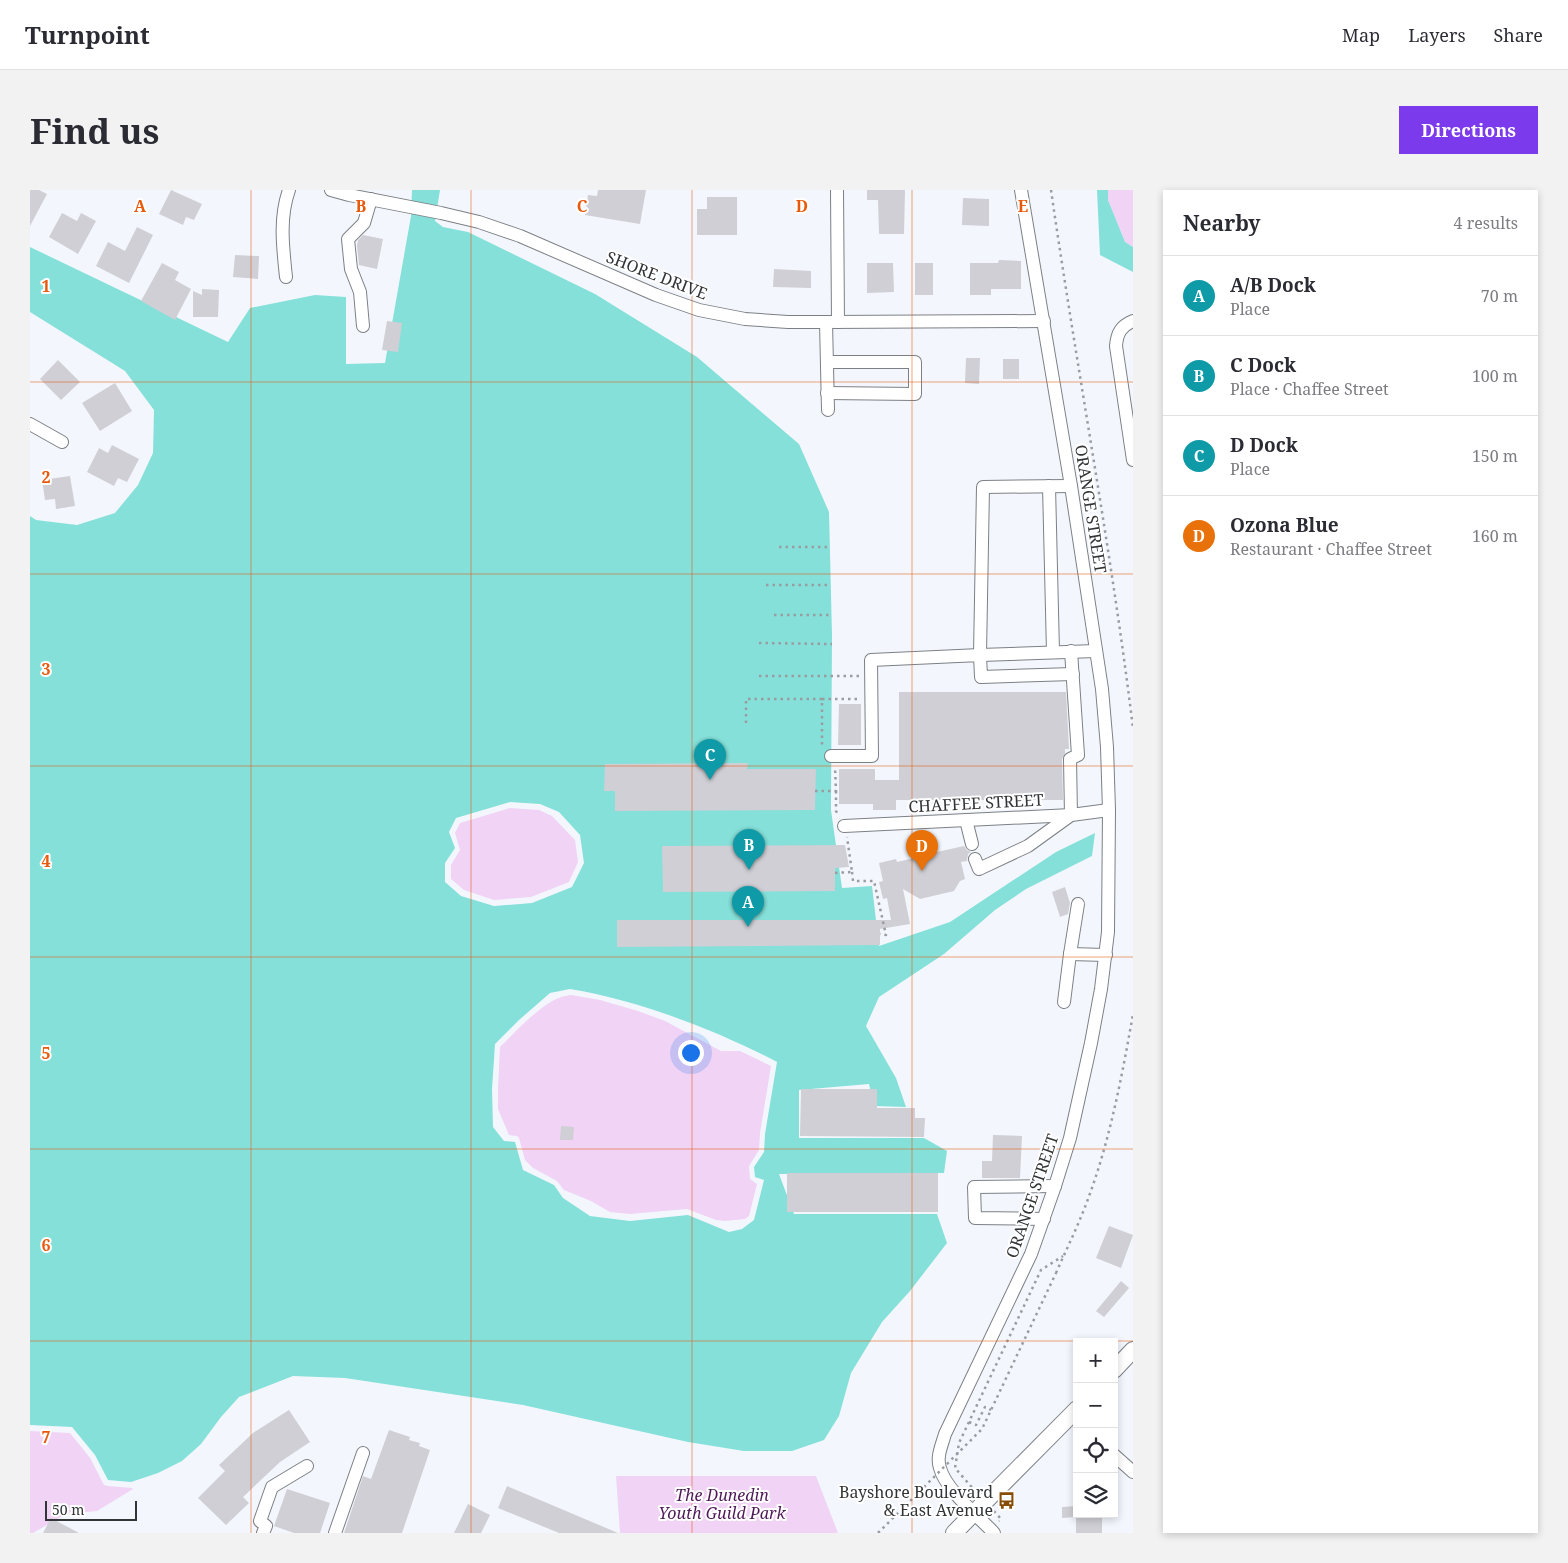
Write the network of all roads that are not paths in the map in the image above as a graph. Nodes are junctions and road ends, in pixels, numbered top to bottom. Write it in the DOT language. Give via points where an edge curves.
graph roads {
  1 [pos="289,190"];
  2 [pos="331,190"];
  3 [pos="836,190"];
  4 [pos="1021,190"];
  5 [pos="372,199"];
  6 [pos="286,277"];
  7 [pos="1044,320"];
  8 [pos="1133,321"];
  9 [pos="832,322"];
  10 [pos="363,326"];
  11 [pos="827,362"];
  12 [pos="827,394"];
  13 [pos="828,410"];
  14 [pos="30,424"];
  15 [pos="62,442"];
  16 [pos="1133,460"];
  17 [pos="1049,486"];
  18 [pos="1072,486"];
  19 [pos="1096,651"];
  20 [pos="1053,652"];
  21 [pos="1072,652"];
  22 [pos="980,655"];
  23 [pos="1073,674"];
  24 [pos="830,754"];
  25 [pos="1109,810"];
  26 [pos="1072,815"];
  27 [pos="966,820"];
  28 [pos="844,826"];
  29 [pos="972,844"];
  30 [pos="975,859"];
  31 [pos="1078,904"];
  32 [pos="1070,954"];
  33 [pos="1106,955"];
  34 [pos="1064,1002"];
  35 [pos="1054,1186"];
  36 [pos="1044,1219"];
  37 [pos="1133,1350"];
  38 [pos="1118,1366"];
  39 [pos="1073,1416"];
  40 [pos="363,1453"];
  41 [pos="1118,1459"];
  42 [pos="307,1466"];
  43 [pos="1133,1472"];
  44 [pos="980,1507"];
  45 [pos="263,1533"];
  46 [pos="335,1533"];
  47 [pos="954,1533"];
  48 [pos="994,1533"];
  1 -- 6 [label="street" via="282,229"];
  2 -- 5 [label="street, SHORE DRIVE"];
  3 -- 9 [label="street"];
  4 -- 7 [label="street, ORANGE STREET"];
  5 -- 9 [label="street, SHORE DRIVE" via="479,222 700,310 745,319"];
  5 -- 10 [label="street" via="364,223 348,239 351,269 360,292"];
  7 -- 9 [label="street, SHORE DRIVE"];
  7 -- 18 [label="street, ORANGE STREET"];
  8 -- 16 [label="street" via="1117,334 1116,346"];
  9 -- 11 [label="street"];
  11 -- 12 [label="street"];
  11 -- 12 [label="street" via="915,362 915,394"];
  12 -- 13 [label="street"];
  14 -- 15 [label="street"];
  17 -- 18 [label="street"];
  17 -- 20 [label="street"];
  17 -- 22 [label="street" via="983,487"];
  18 -- 19 [label="street, ORANGE STREET"];
  19 -- 21 [label="street"];
  19 -- 25 [label="street, ORANGE STREET" via="1105,718"];
  20 -- 21 [label="street"];
  20 -- 22 [label="street"];
  21 -- 23 [label="street"];
  22 -- 23 [label="street" via="981,676"];
  22 -- 24 [label="street" via="872,660 872,756"];
  23 -- 26 [label="street" via="1078,755 1070,759"];
  25 -- 26 [label="street, CHAFFEE STREET"];
  25 -- 33 [label="street, ORANGE STREET"];
  26 -- 27 [label="street, CHAFFEE STREET"];
  26 -- 30 [label="street" via="1028,846 979,869"];
  27 -- 28 [label="street, CHAFFEE STREET"];
  27 -- 29 [label="street"];
  31 -- 32 [label="street"];
  32 -- 33 [label="street"];
  32 -- 34 [label="street"];
  33 -- 35 [label="street, ORANGE STREET" via="1070,1138"];
  35 -- 36 [label="street, ORANGE STREET"];
  35 -- 36 [label="street" via="974,1187 975,1218"];
  36 -- 44 [label="street, ORANGE STREET" via="1031,1254 941,1446 939,1467 945,1482"];
  37 -- 38 [label="main road"];
  39 -- 44 [label="main road"];
  40 -- 46 [label="street"];
  41 -- 43 [label="street"];
  42 -- 45 [label="street" via="272,1487 260,1521 266,1526"];
  44 -- 47 [label="main road"];
  44 -- 48 [label="street, ORANGE STREET"];
}
